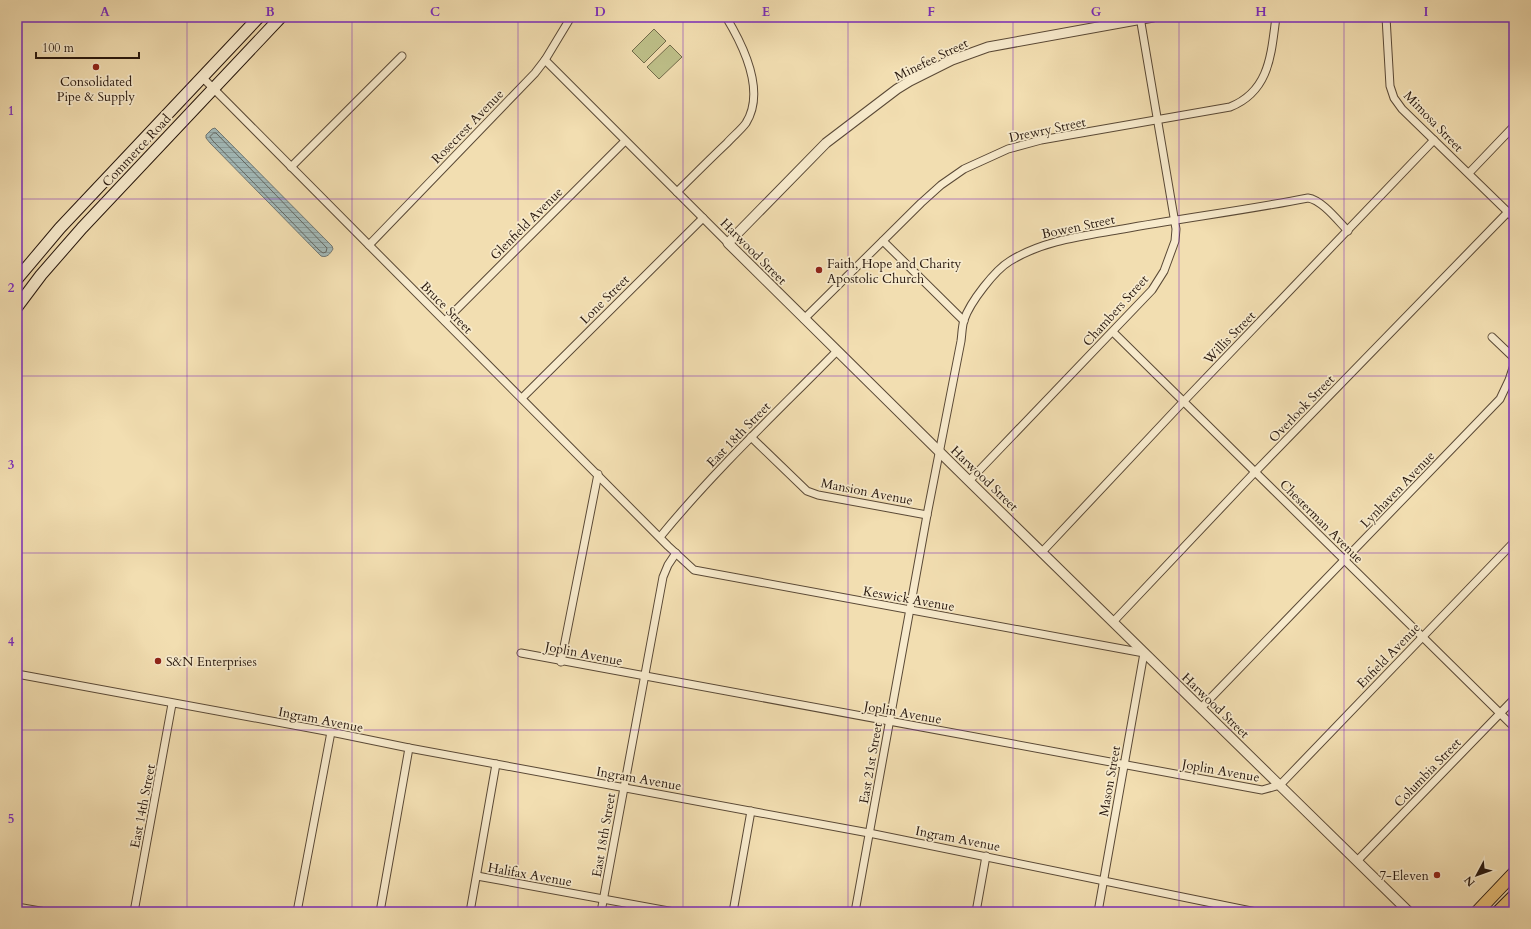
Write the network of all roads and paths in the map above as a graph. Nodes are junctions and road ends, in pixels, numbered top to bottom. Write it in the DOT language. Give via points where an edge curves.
graph roads {
  1 [pos="259,17"];
  2 [pos="281,17"];
  3 [pos="571,17"];
  4 [pos="726,17"];
  5 [pos="1153,17"];
  6 [pos="1276,17"];
  7 [pos="1386,17"];
  8 [pos="1140,18"];
  9 [pos="402,56"];
  10 [pos="545,60"];
  11 [pos="202,77"];
  12 [pos="213,89"];
  13 [pos="1157,120"];
  14 [pos="1514,126"];
  15 [pos="1434,140"];
  16 [pos="625,141"];
  17 [pos="291,167"];
  18 [pos="1469,174"];
  19 [pos="677,192"];
  20 [pos="1508,212"];
  21 [pos="702,218"];
  22 [pos="1514,218"];
  23 [pos="1176,219"];
  24 [pos="1348,231"];
  25 [pos="883,241"];
  26 [pos="728,243"];
  27 [pos="369,245"];
  28 [pos="17,280"];
  29 [pos="17,307"];
  30 [pos="804,319"];
  31 [pos="444,321"];
  32 [pos="964,321"];
  33 [pos="1112,332"];
  34 [pos="1492,337"];
  35 [pos="837,351"];
  36 [pos="1514,358"];
  37 [pos="1514,365"];
  38 [pos="522,398"];
  39 [pos="1183,402"];
  40 [pos="751,438"];
  41 [pos="939,452"];
  42 [pos="1255,472"];
  43 [pos="598,474"];
  44 [pos="969,481"];
  45 [pos="927,515"];
  46 [pos="660,537"];
  47 [pos="1514,542"];
  48 [pos="1042,552"];
  49 [pos="676,553"];
  50 [pos="1345,561"];
  51 [pos="910,611"];
  52 [pos="1113,622"];
  53 [pos="1422,637"];
  54 [pos="521,653"];
  55 [pos="1144,653"];
  56 [pos="561,662"];
  57 [pos="17,674"];
  58 [pos="644,677"];
  59 [pos="1514,699"];
  60 [pos="172,704"];
  61 [pos="1201,708"];
  62 [pos="1500,713"];
  63 [pos="890,722"];
  64 [pos="1514,726"];
  65 [pos="331,732"];
  66 [pos="409,748"];
  67 [pos="496,764"];
  68 [pos="1124,765"];
  69 [pos="1280,785"];
  70 [pos="624,788"];
  71 [pos="751,811"];
  72 [pos="869,833"];
  73 [pos="986,856"];
  74 [pos="1357,861"];
  75 [pos="1514,873"];
  76 [pos="477,876"];
  77 [pos="1103,881"];
  78 [pos="1514,896"];
  79 [pos="604,899"];
  80 [pos="17,907"];
  81 [pos="1220,908"];
  82 [pos="37,911"];
  83 [pos="46,912"];
  84 [pos="134,912"];
  85 [pos="297,912"];
  86 [pos="380,912"];
  87 [pos="470,912"];
  88 [pos="601,912"];
  89 [pos="674,912"];
  90 [pos="733,912"];
  91 [pos="855,912"];
  92 [pos="976,912"];
  93 [pos="1098,912"];
  94 [pos="1256,912"];
  95 [pos="1409,912"];
  96 [pos="1477,912"];
  97 [pos="1498,912"];
  1 -- 11 [label="main road, Commerce Road"];
  2 -- 12 [label="main road, Commerce Road"];
  3 -- 10 [label="street, Rosecrest Avenue"];
  4 -- 19 [label="street" via="738,36 747,59 753,82 754,104 746,123"];
  5 -- 8 [label="street, Minefee Street"];
  6 -- 13 [label="street, Drewry Street" via="1267,71 1257,88 1245,99 1230,107"];
  7 -- 15 [label="street, Mimosa Street" via="1390,86 1394,98"];
  8 -- 13 [label="street, Chambers Street"];
  8 -- 26 [label="street, Minefee Street" via="988,47 952,60 910,81 826,143"];
  9 -- 17 [label="street"];
  10 -- 16 [label="street, Harwood Street"];
  10 -- 27 [label="street, Rosecrest Avenue"];
  11 -- 12 [label="street, Bruce Street"];
  11 -- 28 [label="main road, Commerce Road" via="60,228"];
  12 -- 17 [label="street, Bruce Street"];
  12 -- 29 [label="main road, Commerce Road" via="74,238"];
  13 -- 23 [label="street, Chambers Street"];
  13 -- 25 [label="street, Drewry Street" via="1040,140 992,155 940,185"];
  14 -- 18 [label="street"];
  15 -- 18 [label="street, Mimosa Street"];
  15 -- 24 [label="street, Willis Street"];
  16 -- 19 [label="street, Harwood Street"];
  16 -- 31 [label="street, Glenfield Avenue"];
  17 -- 27 [label="street, Bruce Street"];
  18 -- 20 [label="street, Mimosa Street"];
  19 -- 21 [label="street, Harwood Street"];
  20 -- 22 [label="street, Mimosa Street"];
  20 -- 42 [label="street, Overlook Street"];
  21 -- 26 [label="street, Harwood Street"];
  21 -- 38 [label="street, Lone Street"];
  23 -- 24 [label="street, Bowen Street" via="1308,198 1320,203"];
  23 -- 32 [label="street, Bowen Street" via="1062,240 1027,252 994,274 980,292"];
  23 -- 33 [label="street, Chambers Street" via="1175,240 1164,271 1152,290"];
  24 -- 39 [label="street, Willis Street"];
  25 -- 30 [label="street, Drewry Street"];
  25 -- 32 [label="street"];
  26 -- 30 [label="street, Harwood Street"];
  27 -- 31 [label="street, Bruce Street"];
  30 -- 35 [label="street, Harwood Street"];
  31 -- 38 [label="street, Bruce Street"];
  32 -- 41 [label="street, Bowen Street"];
  33 -- 39 [label="street, Chesterman Avenue"];
  33 -- 44 [label="street, Chambers Street"];
  34 -- 36 [label="street"];
  35 -- 40 [label="street, East 18th Street"];
  35 -- 41 [label="street, Harwood Street"];
  37 -- 50 [label="street, Lynhaven Avenue" via="1500,399"];
  38 -- 43 [label="street, Bruce Street"];
  39 -- 42 [label="street, Chesterman Avenue"];
  39 -- 48 [label="street, Willis Street"];
  40 -- 45 [label="street, Mansion Avenue" via="807,491"];
  40 -- 46 [label="street, East 18th Street"];
  41 -- 44 [label="street, Harwood Street"];
  41 -- 45 [label="street, East 21st Street"];
  42 -- 50 [label="street, Chesterman Avenue"];
  42 -- 52 [label="street, Overlook Street"];
  43 -- 46 [label="street, Bruce Street"];
  43 -- 56 [label="street"];
  44 -- 48 [label="street, Harwood Street"];
  45 -- 51 [label="street, East 21st Street"];
  46 -- 49 [label="street, Bruce Street"];
  47 -- 53 [label="street, Enfield Avenue"];
  48 -- 52 [label="street, Harwood Street"];
  49 -- 51 [label="street, Keswick Avenue" via="698,572"];
  49 -- 58 [label="street, East 18th Street" via="663,576"];
  50 -- 53 [label="street, Chesterman Avenue"];
  50 -- 61 [label="street, Lynhaven Avenue"];
  51 -- 55 [label="street, Keswick Avenue"];
  51 -- 63 [label="street, East 21st Street"];
  52 -- 55 [label="street, Harwood Street"];
  53 -- 62 [label="street, Chesterman Avenue"];
  53 -- 69 [label="street, Enfield Avenue"];
  54 -- 56 [label="street, Joplin Avenue"];
  55 -- 61 [label="street, Harwood Street"];
  55 -- 68 [label="street, Mason Street"];
  56 -- 58 [label="street, Joplin Avenue"];
  57 -- 60 [label="street, Ingram Avenue"];
  58 -- 63 [label="street, Joplin Avenue"];
  58 -- 70 [label="street, East 18th Street"];
  59 -- 62 [label="street, Columbia Street"];
  60 -- 65 [label="street, Ingram Avenue"];
  60 -- 84 [label="street, East 14th Street"];
  61 -- 69 [label="street, Harwood Street"];
  62 -- 64 [label="street, Chesterman Avenue"];
  62 -- 74 [label="street, Columbia Street"];
  63 -- 68 [label="street, Joplin Avenue"];
  63 -- 72 [label="street, East 21st Street"];
  65 -- 66 [label="street, Ingram Avenue"];
  65 -- 85 [label="street"];
  66 -- 67 [label="street, Ingram Avenue"];
  66 -- 86 [label="street"];
  67 -- 70 [label="street, Ingram Avenue"];
  67 -- 76 [label="street"];
  68 -- 69 [label="street, Joplin Avenue" via="1262,790"];
  68 -- 77 [label="street, Mason Street"];
  69 -- 74 [label="street, Harwood Street"];
  70 -- 71 [label="street, Ingram Avenue"];
  70 -- 79 [label="street, East 18th Street"];
  71 -- 72 [label="street, Ingram Avenue"];
  71 -- 90 [label="street"];
  72 -- 73 [label="street, Ingram Avenue"];
  72 -- 91 [label="street, East 21st Street"];
  73 -- 77 [label="street, Ingram Avenue"];
  73 -- 92 [label="street"];
  74 -- 95 [label="street, Harwood Street"];
  75 -- 96 [label="main road"];
  76 -- 79 [label="street, Halifax Avenue"];
  76 -- 87 [label="street"];
  77 -- 81 [label="street, Ingram Avenue"];
  77 -- 93 [label="street, Mason Street"];
  78 -- 97 [label="main road"];
  79 -- 88 [label="street, East 18th Street"];
  79 -- 89 [label="street, Halifax Avenue"];
  80 -- 82 [label="street"];
  81 -- 94 [label="street, Ingram Avenue"];
  82 -- 83 [label="street"];
}
